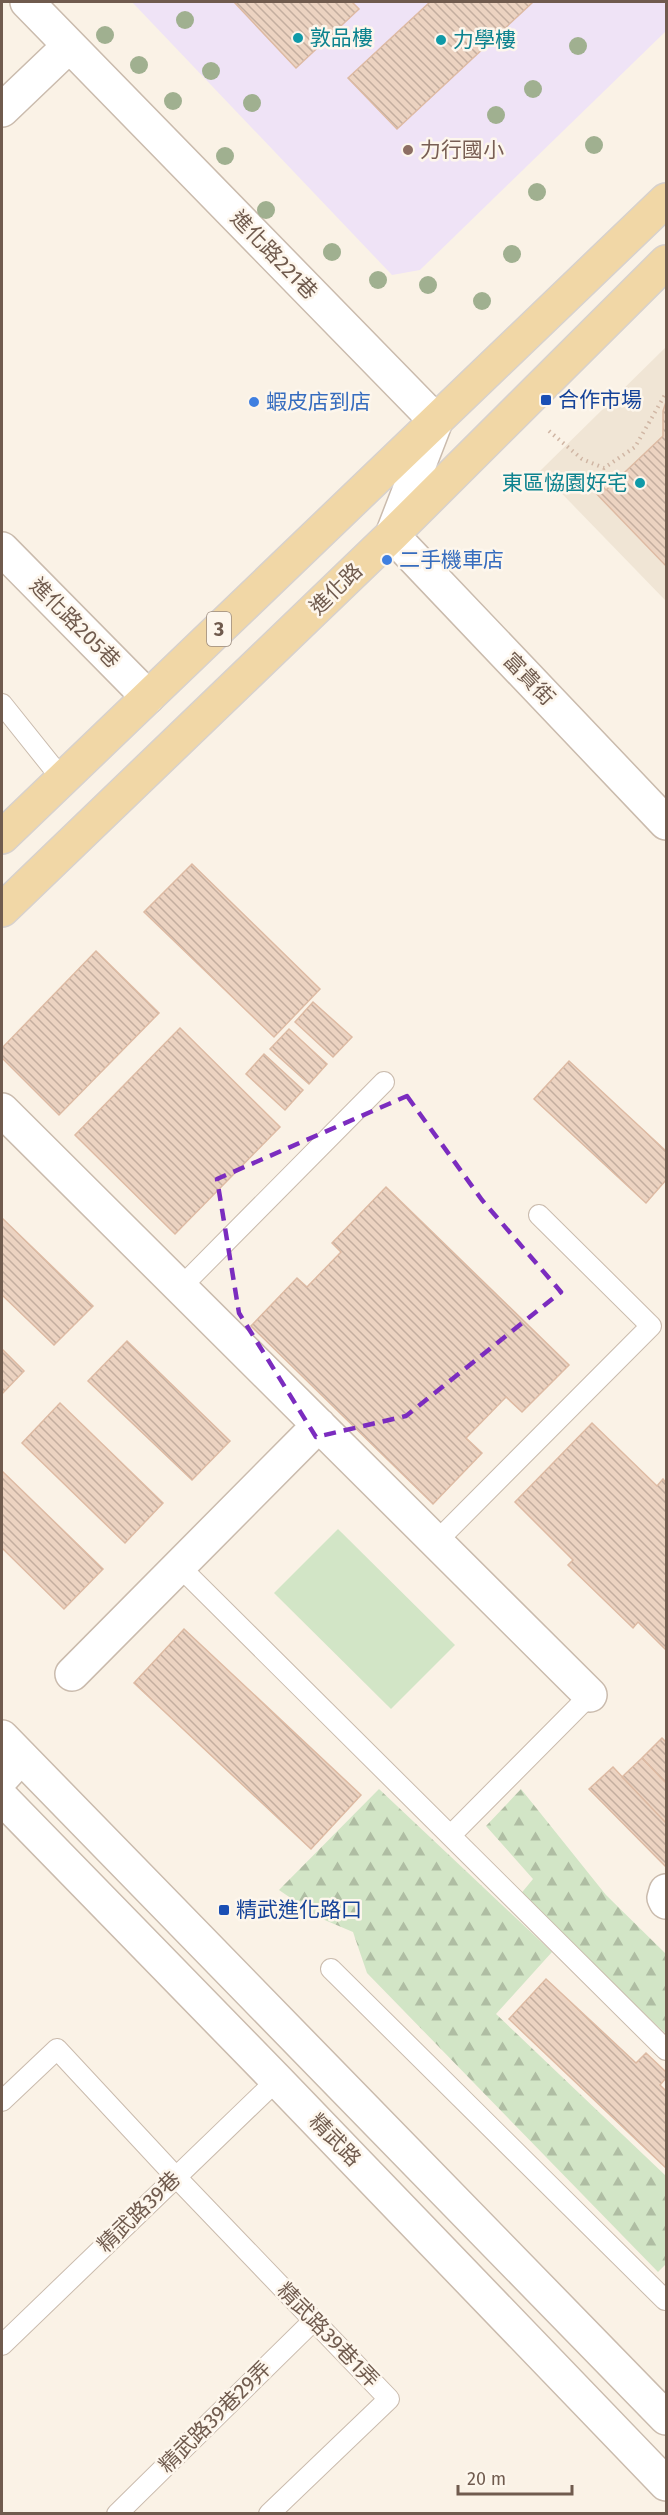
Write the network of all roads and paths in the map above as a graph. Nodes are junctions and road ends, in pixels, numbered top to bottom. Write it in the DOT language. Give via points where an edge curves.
graph roads {
  1 [pos="27,2"];
  2 [pos="69,46"];
  3 [pos="2,110"];
  4 [pos="666,200"];
  5 [pos="666,262"];
  6 [pos="666,393"];
  7 [pos="521,407"];
  8 [pos="436,421"];
  9 [pos="392,535"];
  10 [pos="2,549"];
  11 [pos="148,697"];
  12 [pos="2,704"];
  13 [pos="62,779"];
  14 [pos="666,823"];
  15 [pos="2,837"];
  16 [pos="2,910"];
  17 [pos="384,1082"];
  18 [pos="2,1110"];
  19 [pos="539,1215"];
  20 [pos="180,1288"];
  21 [pos="319,1425"];
  22 [pos="436,1542"];
  23 [pos="179,1566"];
  24 [pos="72,1674"];
  25 [pos="590,1695"];
  26 [pos="8,1757"];
  27 [pos="2,1798"];
  28 [pos="451,1835"];
  29 [pos="666,1891"];
  30 [pos="666,1902"];
  31 [pos="331,1969"];
  32 [pos="666,2050"];
  33 [pos="278,2080"];
  34 [pos="2,2101"];
  35 [pos="176,2177"];
  36 [pos="666,2300"];
  37 [pos="314,2320"];
  38 [pos="2,2345"];
  39 [pos="666,2418"];
  40 [pos="666,2484"];
  41 [pos="117,2514"];
  42 [pos="269,2514"];
  1 -- 2 [label="street, 進化路221巷"];
  2 -- 3 [label="street"];
  2 -- 8 [label="street, 進化路221巷"];
  4 -- 8 [label="main road, 3"];
  5 -- 7 [label="main road, 進化路"];
  6 -- 7 [label="path" via="635,447 604,468 582,459"];
  7 -- 9 [label="main road, 進化路"];
  8 -- 9 [label="street"];
  8 -- 11 [label="main road, 3"];
  9 -- 14 [label="street, 富貴街"];
  9 -- 16 [label="main road, 進化路"];
  10 -- 11 [label="street, 進化路205巷"];
  11 -- 13 [label="main road, 3"];
  12 -- 13 [label="lane"];
  13 -- 15 [label="main road, 3"];
  17 -- 20 [label="lane"];
  18 -- 20 [label="street"];
  19 -- 22 [label="lane" via="651,1326"];
  20 -- 21 [label="street"];
  21 -- 22 [label="street"];
  21 -- 23 [label="street"];
  22 -- 25 [label="street"];
  23 -- 24 [label="street"];
  23 -- 28 [label="lane"];
  25 -- 28 [label="lane"];
  26 -- 39 [label="street, 精武路"];
  27 -- 33 [label="street, 精武路"];
  28 -- 32 [label="lane"];
  29 -- 30 [label="street"];
  31 -- 36 [label="lane"];
  33 -- 35 [label="lane, 精武路39巷"];
  33 -- 40 [label="street, 精武路"];
  34 -- 35 [label="lane, 精武路39巷1弄" via="57,2049"];
  35 -- 37 [label="lane, 精武路39巷1弄"];
  35 -- 38 [label="lane, 精武路39巷"];
  37 -- 41 [label="lane, 精武路39巷29弄"];
  37 -- 42 [label="lane, 精武路39巷1弄" via="389,2399"];
}
